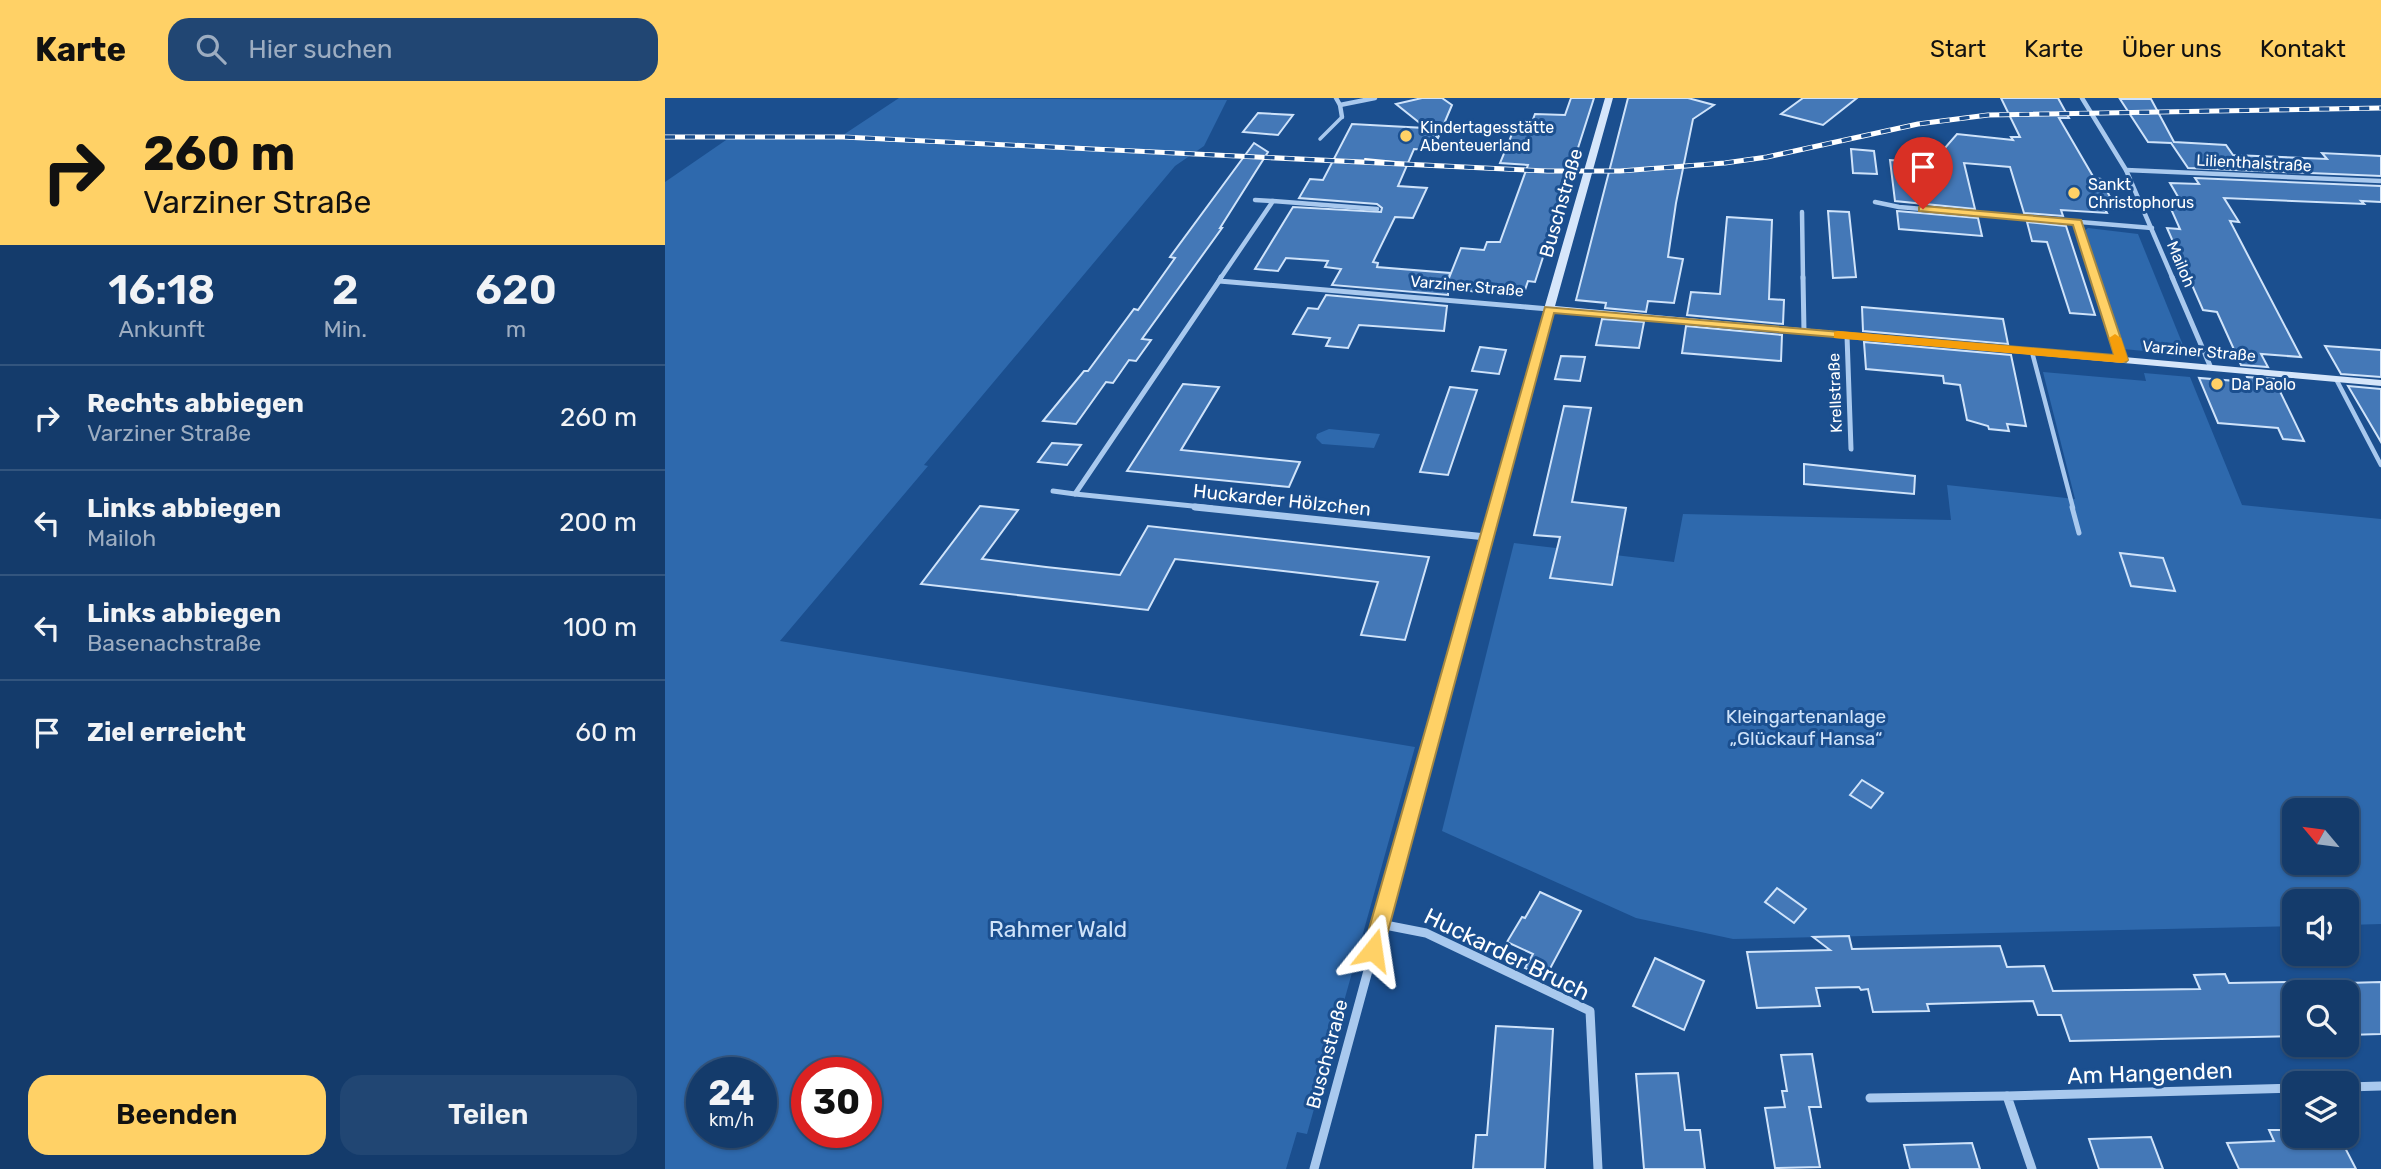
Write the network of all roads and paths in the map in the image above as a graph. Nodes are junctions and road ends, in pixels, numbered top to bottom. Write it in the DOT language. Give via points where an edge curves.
graph roads {
  1 [pos="1336,98"];
  2 [pos="1375,98"];
  3 [pos="1609,98"];
  4 [pos="2083,98"];
  5 [pos="1340,105"];
  6 [pos="1342,117"];
  7 [pos="1320,139"];
  8 [pos="2126,170"];
  9 [pos="2381,181"];
  10 [pos="1255,200"];
  11 [pos="1273,201"];
  12 [pos="1875,202"];
  13 [pos="1377,209"];
  14 [pos="1802,212"];
  15 [pos="2077,222"];
  16 [pos="2152,228"];
  17 [pos="1219,281"];
  18 [pos="1549,309"];
  19 [pos="1804,332"];
  20 [pos="1847,336"];
  21 [pos="2032,352"];
  22 [pos="2122,360"];
  23 [pos="2211,368"];
  24 [pos="2336,379"];
  25 [pos="2381,383"];
  26 [pos="1851,449"];
  27 [pos="2381,465"];
  28 [pos="1053,491"];
  29 [pos="1075,494"];
  30 [pos="2079,533"];
  31 [pos="1486,537"];
  32 [pos="1380,923"];
  33 [pos="2381,1086"];
  34 [pos="2359,1087"];
  35 [pos="2282,1088"];
  36 [pos="2007,1096"];
  37 [pos="1870,1098"];
  38 [pos="1314,1169"];
  39 [pos="1598,1169"];
  40 [pos="2032,1169"];
  1 -- 5 [label="street"];
  2 -- 5 [label="street"];
  3 -- 18 [label="street, Buschstraße"];
  4 -- 8 [label="street, Mailoh"];
  5 -- 6 [label="street"];
  6 -- 7 [label="lane"];
  8 -- 9 [label="street, Lilienthalstraße"];
  8 -- 16 [label="street, Mailoh"];
  10 -- 11 [label="street"];
  11 -- 13 [label="street"];
  11 -- 17 [label="street"];
  12 -- 15 [label="street"];
  14 -- 19 [label="street"];
  15 -- 16 [label="street"];
  15 -- 22 [label="street"];
  16 -- 23 [label="street, Mailoh"];
  17 -- 18 [label="street, Varziner Straße"];
  17 -- 29 [label="street"];
  18 -- 19 [label="street, Varziner Straße"];
  18 -- 31 [label="street, Buschstraße"];
  19 -- 20 [label="street, Varziner Straße"];
  20 -- 21 [label="street, Varziner Straße"];
  20 -- 26 [label="street, Krellstraße"];
  21 -- 22 [label="street, Varziner Straße"];
  21 -- 30 [label="lane"];
  22 -- 23 [label="street, Varziner Straße"];
  23 -- 24 [label="street, Varziner Straße"];
  24 -- 25 [label="street, Varziner Straße"];
  24 -- 27 [label="lane"];
  28 -- 29 [label="street, Huckarder Hölzchen"];
  29 -- 31 [label="street, Huckarder Hölzchen"];
  31 -- 32 [label="street, Buschstraße"];
  32 -- 38 [label="street, Buschstraße"];
  32 -- 39 [label="street, Huckarder Bruch" via="1426,933 1590,1011"];
  33 -- 34 [label="street"];
  35 -- 36 [label="street, Am Hangenden"];
  36 -- 37 [label="street, Am Hangenden"];
  36 -- 40 [label="street"];
}
